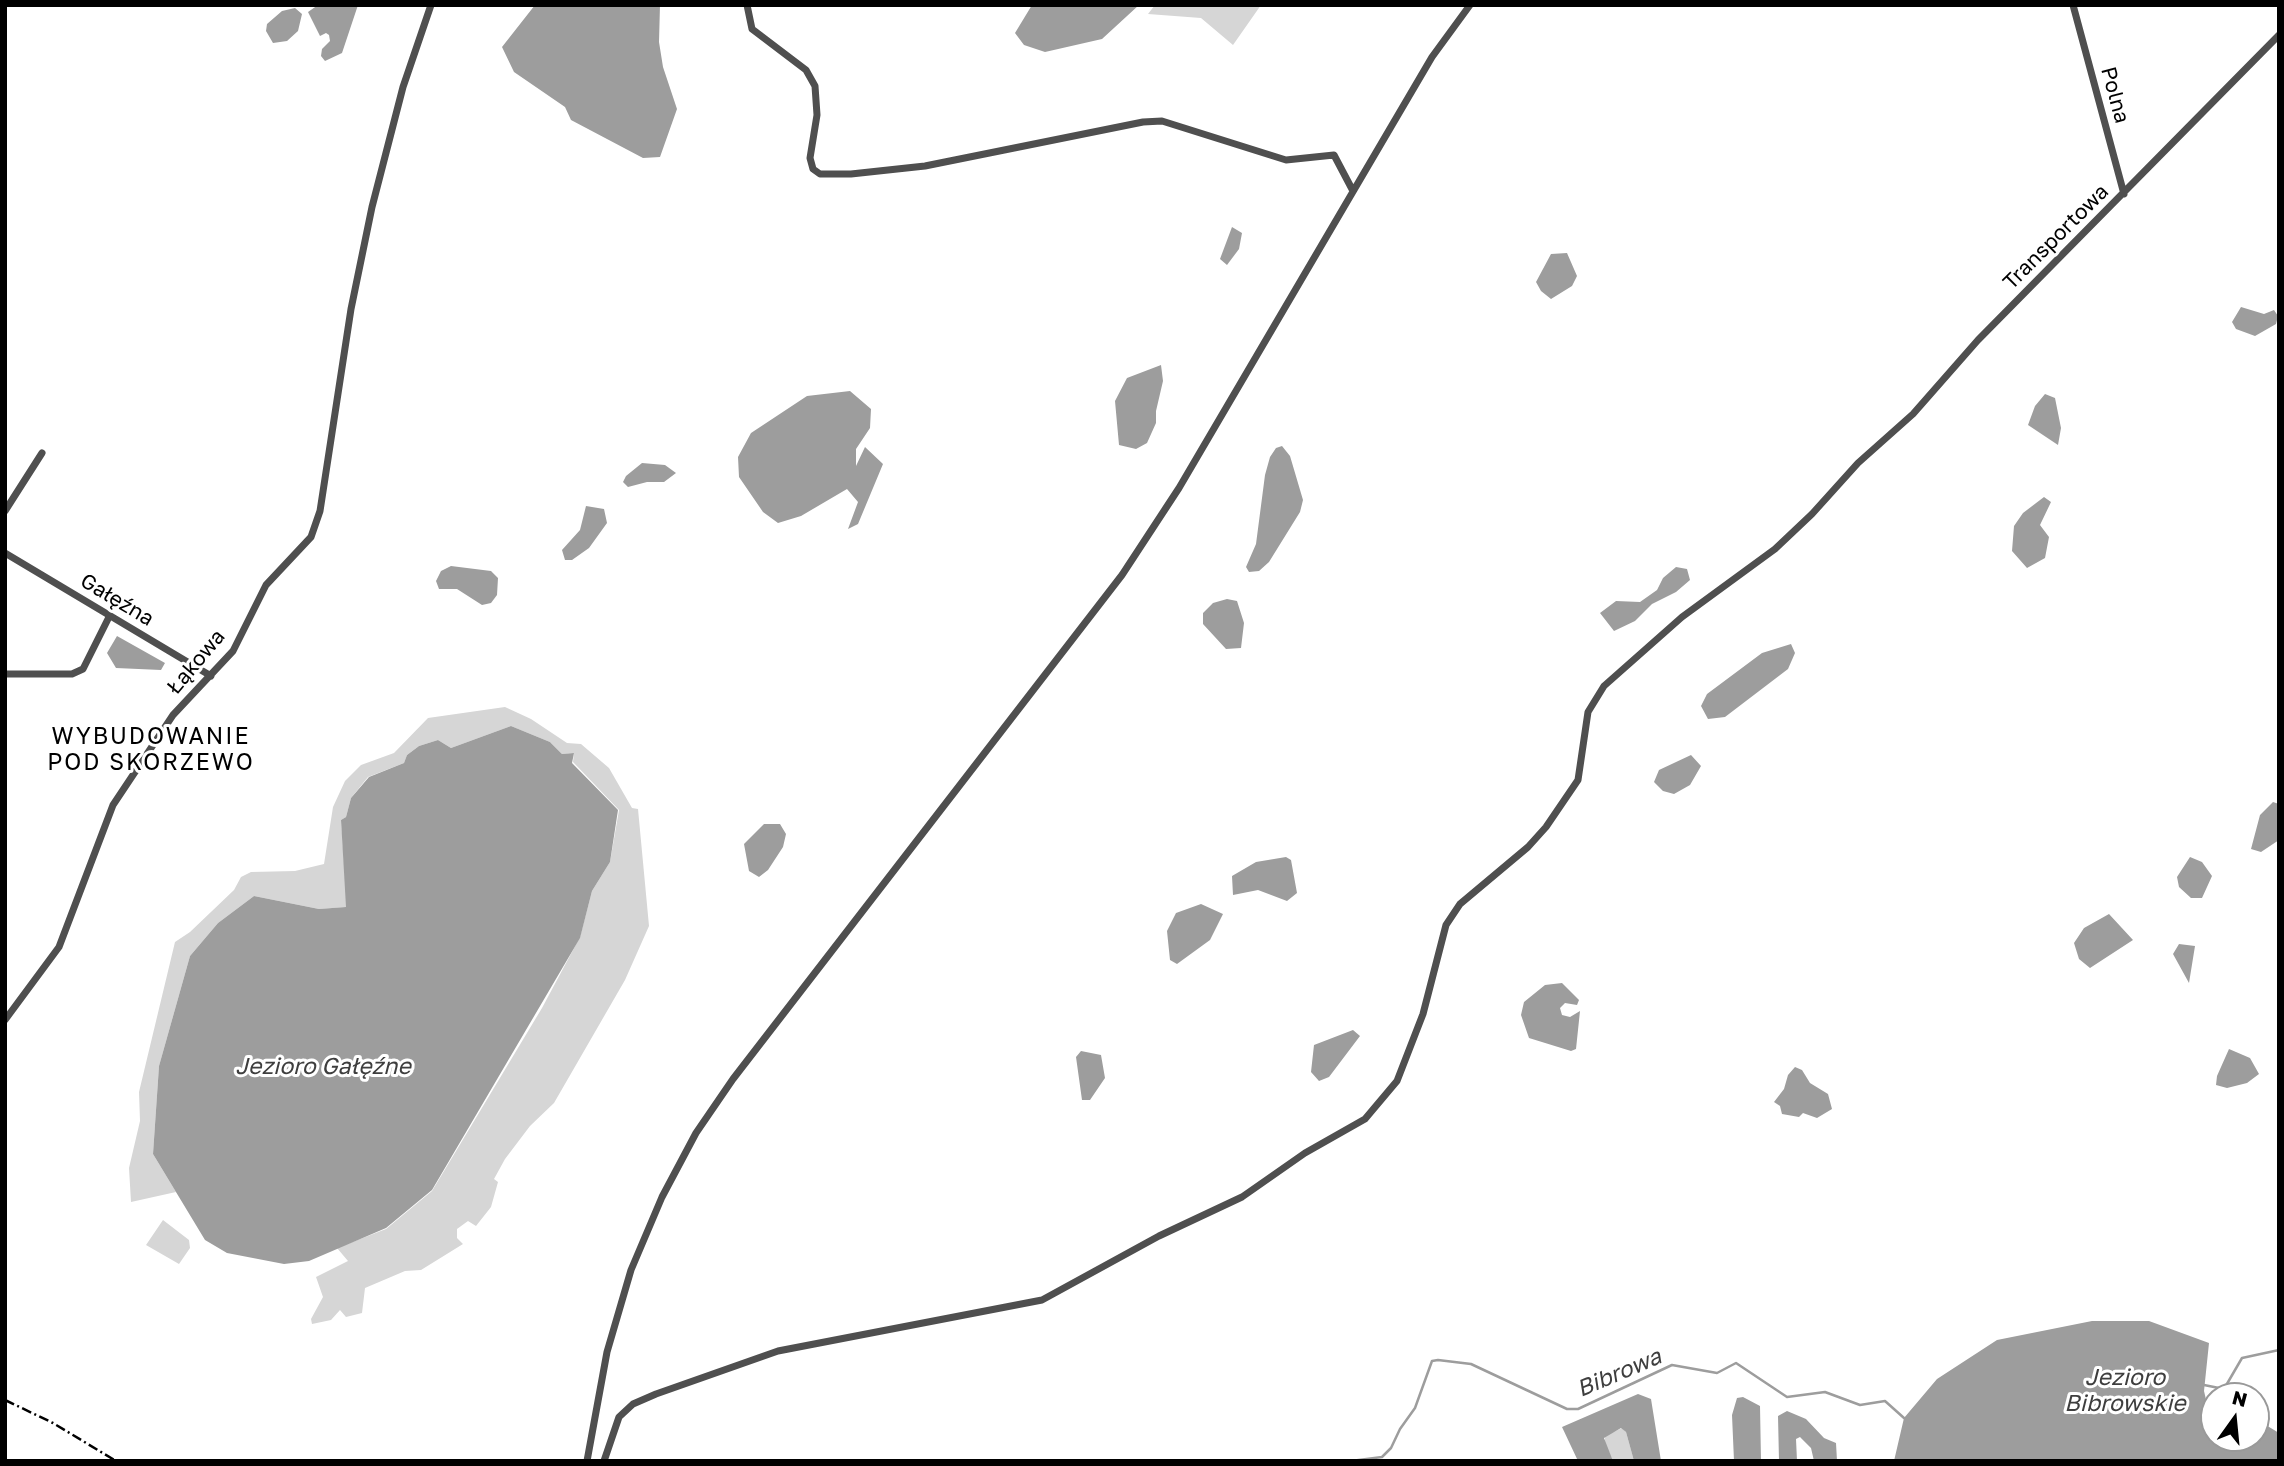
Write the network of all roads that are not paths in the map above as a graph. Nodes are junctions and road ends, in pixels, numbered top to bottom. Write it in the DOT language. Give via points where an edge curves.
graph roads {
  1 [pos="431,5"];
  2 [pos="747,5"];
  3 [pos="1470,5"];
  4 [pos="2073,5"];
  5 [pos="2279,35"];
  6 [pos="1353,191"];
  7 [pos="2124,194"];
  8 [pos="42,453"];
  9 [pos="5,511"];
  10 [pos="5,553"];
  11 [pos="109,617"];
  12 [pos="5,674"];
  13 [pos="211,677"];
  14 [pos="5,1020"];
  15 [pos="587,1461"];
  16 [pos="604,1461"];
  1 -- 13 [label="street, Łąkowa" via="403,87 372,207 351,309 320,511 310,537 266,585 233,651"];
  2 -- 6 [label="street" via="748,20 761,37 806,70 815,86 817,115 810,158 820,174 925,166 1162,121 1286,160 1334,155"];
  3 -- 6 [label="street" via="1432,57"];
  4 -- 7 [label="street, Polna"];
  5 -- 7 [label="street, Transportowa"];
  6 -- 15 [label="street" via="1179,488 1122,575 696,1133 631,1270 605,1363"];
  7 -- 16 [label="street, Transportowa" via="1978,340 1913,414 1775,549 1682,617 1604,686 1588,712 1578,780 1528,847 1460,904 1446,925 1423,1013 1396,1081 1365,1119 1242,1197 1042,1300 778,1351 633,1404 619,1417"];
  8 -- 9 [label="street"];
  10 -- 11 [label="street, Gałęźna"];
  11 -- 12 [label="street" via="83,669 72,674"];
  11 -- 13 [label="street, Gałęźna"];
  13 -- 14 [label="street, Łąkowa" via="173,716 113,805 60,947"];
}
